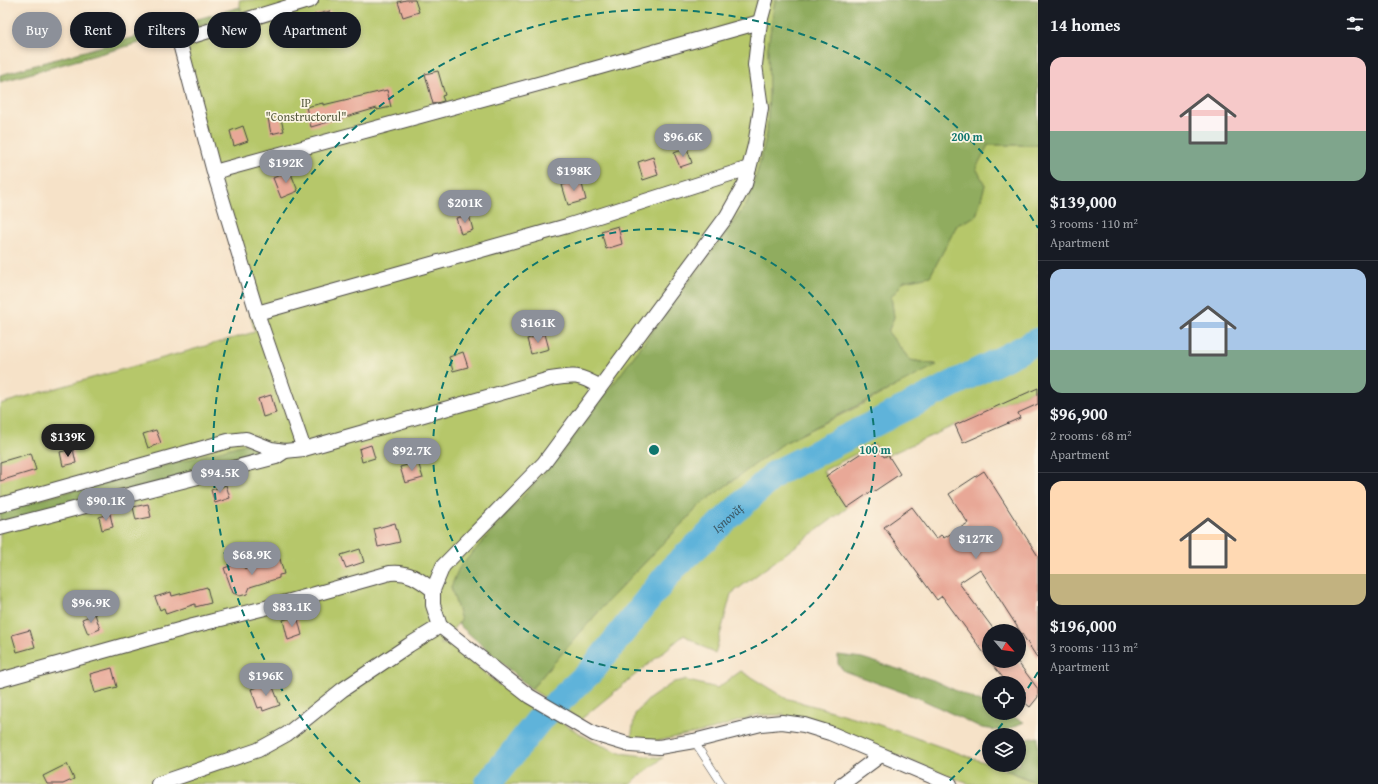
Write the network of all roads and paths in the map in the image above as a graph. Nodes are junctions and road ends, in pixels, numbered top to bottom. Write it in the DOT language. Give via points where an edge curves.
graph roads {
  1 [pos="311,0"];
  2 [pos="766,0"];
  3 [pos="760,22"];
  4 [pos="749,168"];
  5 [pos="214,172"];
  6 [pos="257,313"];
  7 [pos="600,387"];
  8 [pos="304,449"];
  9 [pos="285,450"];
  10 [pos="0,505"];
  11 [pos="0,528"];
  12 [pos="433,590"];
  13 [pos="440,626"];
  14 [pos="0,680"];
  15 [pos="694,741"];
  16 [pos="881,755"];
  17 [pos="158,784"];
  18 [pos="722,784"];
  19 [pos="842,784"];
  20 [pos="950,784"];
  1 -- 5 [label="street" via="178,40"];
  2 -- 3 [label="street"];
  3 -- 4 [label="street" via="755,65 761,108"];
  3 -- 5 [label="street"];
  4 -- 6 [label="street" via="567,226"];
  4 -- 7 [label="street" via="745,184 727,216"];
  5 -- 6 [label="street"];
  6 -- 8 [label="street"];
  7 -- 8 [label="street" via="589,380 571,375 550,379"];
  7 -- 12 [label="street" via="544,463 442,566"];
  8 -- 9 [label="street"];
  9 -- 10 [label="street" via="272,449 246,439 234,440"];
  9 -- 11 [label="street" via="276,457"];
  12 -- 13 [label="street" via="433,605"];
  12 -- 14 [label="street" via="408,574 390,573"];
  13 -- 15 [label="street" via="529,696 594,734 630,745 659,747"];
  13 -- 17 [label="street" via="342,690 287,734 258,750"];
  15 -- 16 [label="street" via="761,724 782,722 830,733"];
  15 -- 18 [label="lane"];
  16 -- 19 [label="street"];
  16 -- 20 [label="street"];
}
